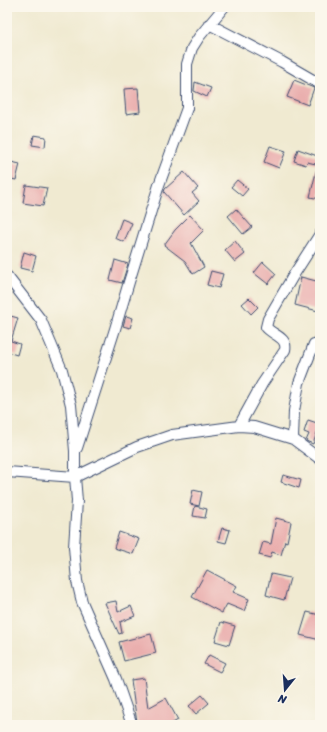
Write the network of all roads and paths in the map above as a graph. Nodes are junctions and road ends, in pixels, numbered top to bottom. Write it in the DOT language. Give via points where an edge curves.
graph roads {
  1 [pos="224,7"];
  2 [pos="209,24"];
  3 [pos="320,84"];
  4 [pos="320,234"];
  5 [pos="7,276"];
  6 [pos="314,344"];
  7 [pos="239,426"];
  8 [pos="293,439"];
  9 [pos="75,451"];
  10 [pos="320,459"];
  11 [pos="7,472"];
  12 [pos="75,477"];
  13 [pos="132,725"];
  1 -- 2 [label="street"];
  2 -- 3 [label="street"];
  2 -- 9 [label="street" via="192,48 187,64 187,108 159,185"];
  4 -- 7 [label="street" via="292,276 268,320 266,327 284,341 285,350 262,384"];
  5 -- 9 [label="street" via="41,320 62,370 71,405"];
  6 -- 8 [label="street" via="299,383"];
  7 -- 8 [label="street" via="254,427"];
  7 -- 12 [label="street" via="172,434 137,447"];
  8 -- 10 [label="street"];
  9 -- 12 [label="street"];
  11 -- 12 [label="street"];
  12 -- 13 [label="street" via="77,501 74,548 77,581 82,602 116,679"];
}
